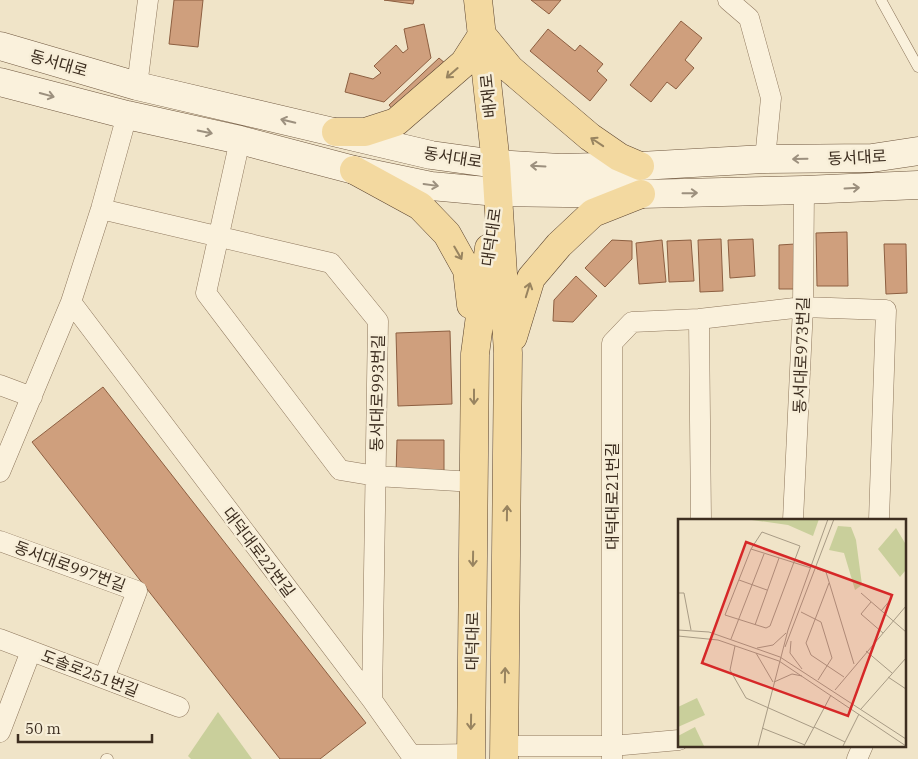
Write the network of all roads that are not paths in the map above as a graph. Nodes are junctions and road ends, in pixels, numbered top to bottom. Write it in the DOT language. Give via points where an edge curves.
graph roads {
  1 [pos="148,0"];
  2 [pos="478,0"];
  3 [pos="728,0"];
  4 [pos="881,0"];
  5 [pos="482,35"];
  6 [pos="0,46"];
  7 [pos="918,67"];
  8 [pos="0,82"];
  9 [pos="137,86"];
  10 [pos="127,115"];
  11 [pos="336,132"];
  12 [pos="240,140"];
  13 [pos="918,151"];
  14 [pos="765,159"];
  15 [pos="496,164"];
  16 [pos="640,166"];
  17 [pos="354,170"];
  18 [pos="918,185"];
  19 [pos="804,190"];
  20 [pos="497,192"];
  21 [pos="641,194"];
  22 [pos="101,209"];
  23 [pos="218,237"];
  24 [pos="71,302"];
  25 [pos="803,307"];
  26 [pos="699,319"];
  27 [pos="508,353"];
  28 [pos="475,354"];
  29 [pos="0,385"];
  30 [pos="32,397"];
  31 [pos="0,472"];
  32 [pos="376,476"];
  33 [pos="474,482"];
  34 [pos="701,519"];
  35 [pos="793,519"];
  36 [pos="879,519"];
  37 [pos="0,541"];
  38 [pos="0,639"];
  39 [pos="32,651"];
  40 [pos="104,678"];
  41 [pos="372,700"];
  42 [pos="179,707"];
  43 [pos="0,732"];
  44 [pos="678,740"];
  45 [pos="863,746"];
  46 [pos="612,752"];
  47 [pos="504,753"];
  48 [pos="471,757"];
  49 [pos="856,759"];
  1 -- 9 [label="street"];
  2 -- 5 [label="main road, 배재로"];
  3 -- 14 [label="street" via="749,18 771,98"];
  4 -- 7 [label="lane"];
  5 -- 11 [label="main road, one-way" via="464,62 396,122 365,132"];
  5 -- 15 [label="main road, 배재로"];
  16 -- 5 [label="main road, one-way" via="590,138 510,69"];
  6 -- 9 [label="street, 동서대로"];
  8 -- 10 [label="street, 동서대로, one-way"];
  11 -- 9 [label="street, 동서대로, one-way"];
  10 -- 12 [label="street, 동서대로, one-way"];
  10 -- 22 [label="street"];
  11 -- 15 [label="street, 동서대로" via="431,155"];
  12 -- 17 [label="street, 동서대로"];
  12 -- 23 [label="street, 동서대로993번길"];
  13 -- 14 [label="street, 동서대로, one-way" via="872,158"];
  14 -- 16 [label="street, 동서대로"];
  16 -- 15 [label="street, 동서대로, one-way" via="560,168"];
  15 -- 20 [label="main road, 배재로"];
  17 -- 20 [label="street, 동서대로, one-way" via="431,186"];
  17 -- 28 [label="main road, one-way" via="420,206 447,234 467,270"];
  19 -- 18 [label="street, 동서대로, one-way"];
  21 -- 19 [label="street, 동서대로, one-way"];
  19 -- 25 [label="street, 동서대로973번길"];
  20 -- 21 [label="street, 동서대로"];
  20 -- 27 [label="main road, 대덕대로"];
  20 -- 28 [label="main road, 대덕대로"];
  27 -- 21 [label="main road, one-way" via="531,278 559,245 593,213"];
  22 -- 23 [label="street"];
  22 -- 24 [label="street"];
  23 -- 32 [label="street, 동서대로993번길" via="206,293 340,470"];
  23 -- 32 [label="street, 동서대로993번길" via="331,263 378,321"];
  24 -- 30 [label="street"];
  24 -- 41 [label="street, 대덕대로22번길"];
  25 -- 26 [label="street, 대덕대로21번길"];
  25 -- 35 [label="street, 동서대로973번길"];
  25 -- 36 [label="street, 대덕대로21번길" via="886,310"];
  26 -- 34 [label="street"];
  26 -- 46 [label="street, 대덕대로21번길" via="632,322 612,344"];
  47 -- 27 [label="main road, 대덕대로, one-way"];
  28 -- 33 [label="main road, 대덕대로, one-way"];
  29 -- 30 [label="street"];
  30 -- 31 [label="street"];
  32 -- 33 [label="street, 동서대로993번길"];
  32 -- 41 [label="street, 동서대로993번길"];
  33 -- 48 [label="main road, 대덕대로, one-way"];
  37 -- 40 [label="street, 동서대로997번길" via="137,591"];
  38 -- 39 [label="street, 도솔로251번길"];
  39 -- 40 [label="street, 도솔로251번길"];
  39 -- 43 [label="street"];
  40 -- 42 [label="street, 도솔로251번길"];
  41 -- 48 [label="street, 대덕대로22번길" via="411,755"];
  44 -- 46 [label="street"];
  45 -- 49 [label="street"];
  46 -- 47 [label="street"];
}
